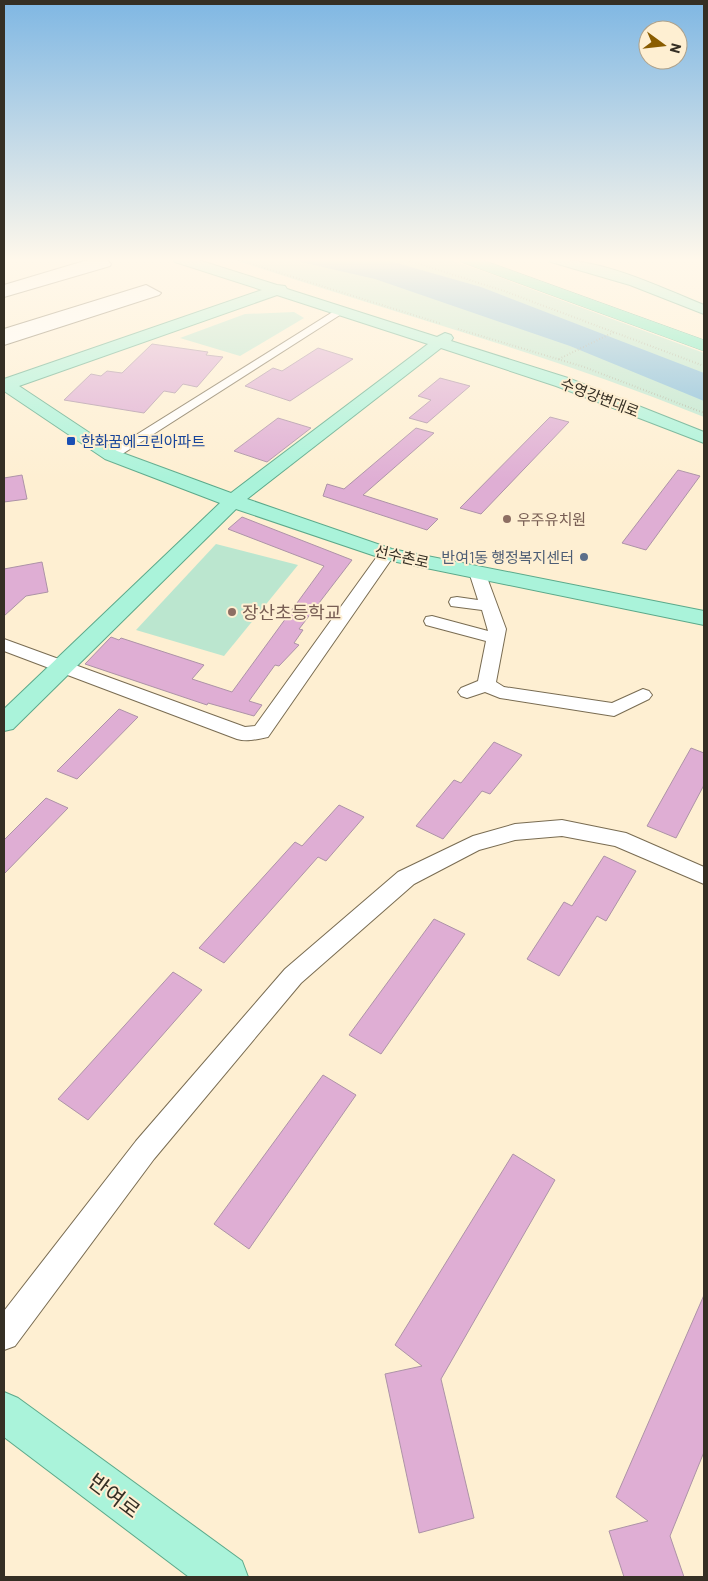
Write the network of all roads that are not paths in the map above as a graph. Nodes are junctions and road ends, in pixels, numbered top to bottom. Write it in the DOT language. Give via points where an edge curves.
graph roads {
  1 [pos="30,333"];
  2 [pos="153,333"];
  3 [pos="305,333"];
  4 [pos="444,333"];
  5 [pos="668,333"];
  6 [pos="687,333"];
  7 [pos="704,339"];
  8 [pos="4,341"];
  9 [pos="704,346"];
  10 [pos="4,384"];
  11 [pos="704,429"];
  12 [pos="704,438"];
  13 [pos="111,455"];
  14 [pos="233,501"];
  15 [pos="387,554"];
  16 [pos="477,572"];
  17 [pos="457,602"];
  18 [pos="489,606"];
  19 [pos="704,618"];
  20 [pos="432,620"];
  21 [pos="495,638"];
  22 [pos="4,645"];
  23 [pos="61,666"];
  24 [pos="486,686"];
  25 [pos="467,692"];
  26 [pos="643,695"];
  27 [pos="4,723"];
  28 [pos="704,876"];
  29 [pos="4,1335"];
  30 [pos="4,1412"];
  31 [pos="226,1577"];
  1 -- 8 [label="street"];
  2 -- 10 [label="main road"];
  3 -- 13 [label="street"];
  4 -- 11 [label="main road, 수영강변대로"];
  4 -- 12 [label="main road, 수영강변대로"];
  4 -- 14 [label="main road"];
  5 -- 9 [label="highway"];
  6 -- 7 [label="highway"];
  10 -- 13 [label="main road, 선수촌로"];
  13 -- 14 [label="main road, 선수촌로"];
  14 -- 15 [label="main road, 선수촌로"];
  14 -- 23 [label="main road"];
  15 -- 16 [label="main road, 선수촌로"];
  15 -- 23 [label="street" via="261,732 244,734"];
  16 -- 18 [label="street"];
  16 -- 19 [label="main road, 선수촌로"];
  17 -- 18 [label="street"];
  18 -- 21 [label="street" via="497,630"];
  20 -- 21 [label="street"];
  21 -- 24 [label="street"];
  22 -- 23 [label="street"];
  23 -- 27 [label="main road"];
  24 -- 25 [label="street"];
  24 -- 26 [label="street" via="500,692 614,710"];
  28 -- 29 [label="street" via="619,840 562,828 515,832 473,844 406,878 293,976 145,1150"];
  30 -- 31 [label="main road, 반여로"];
}
